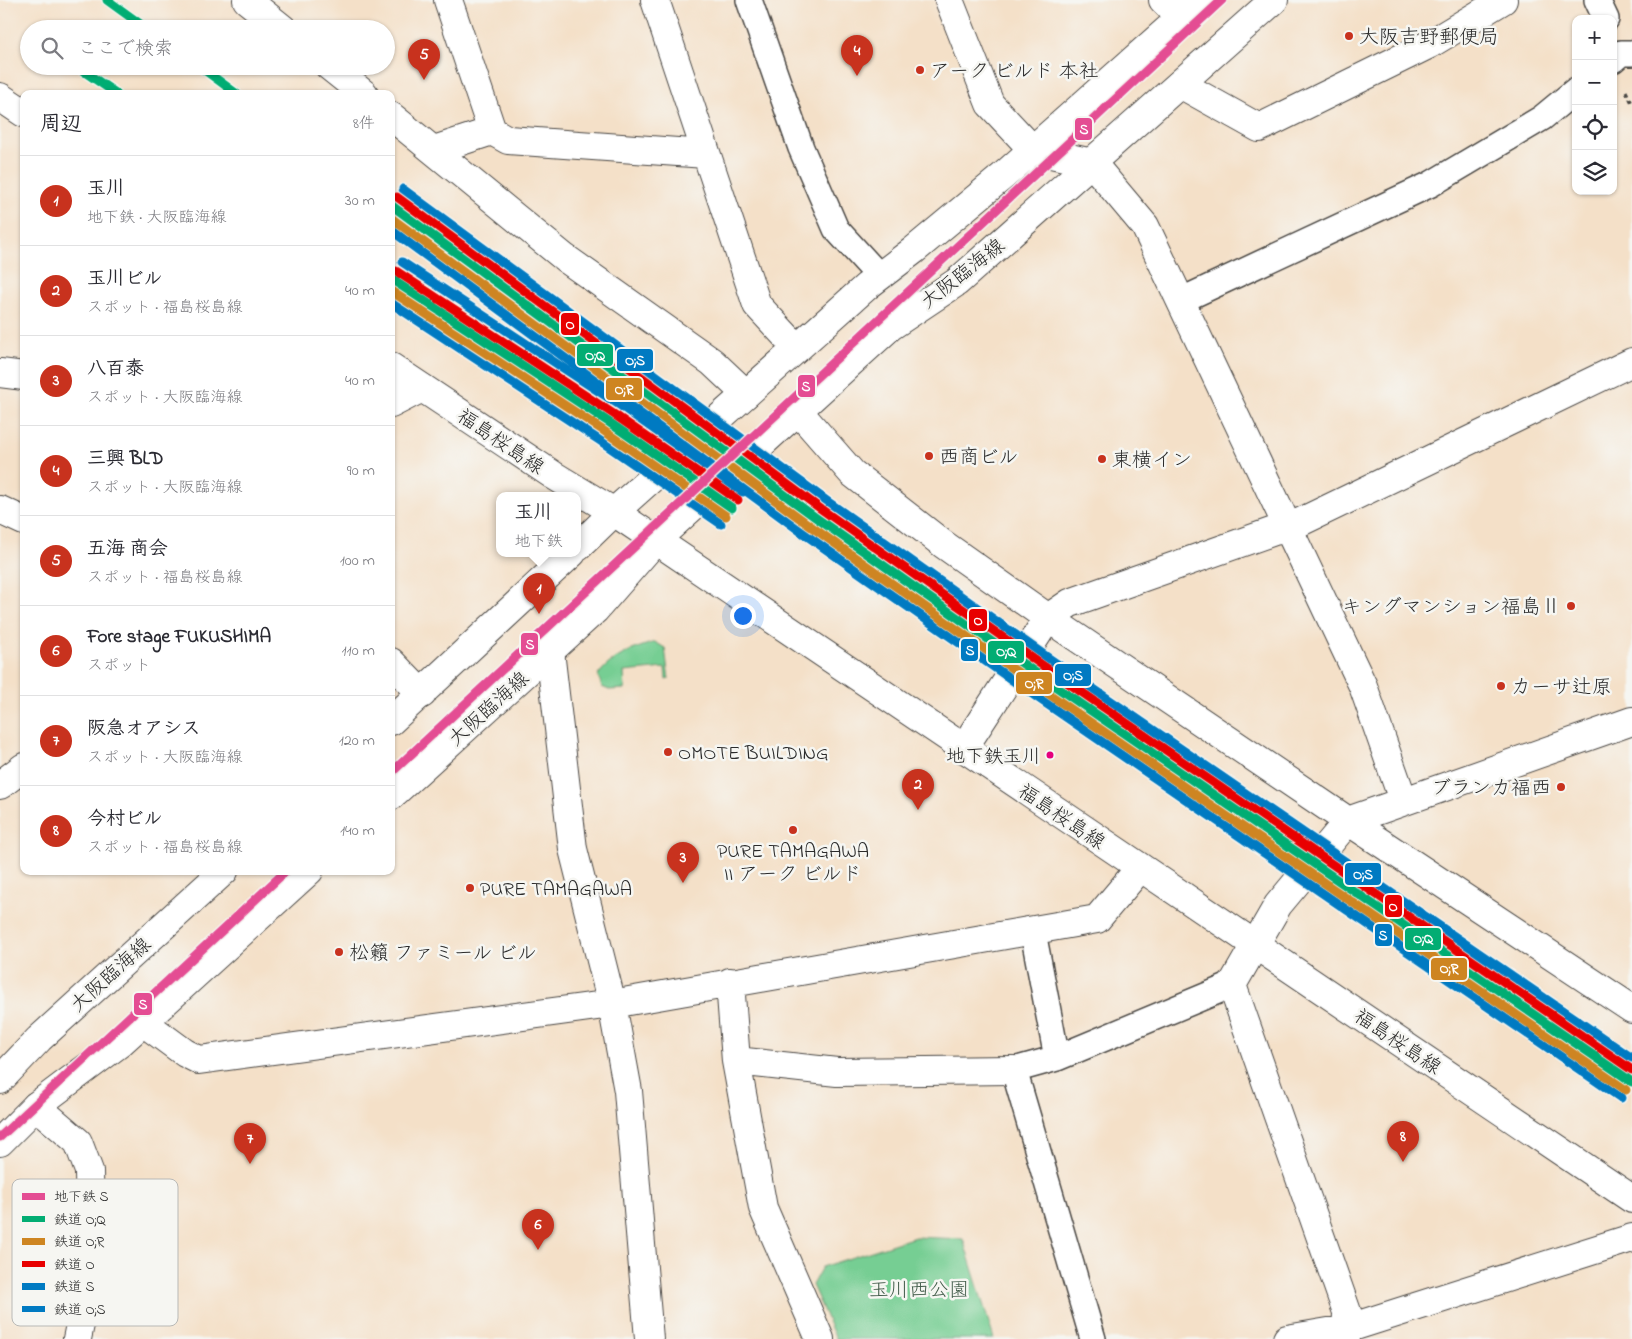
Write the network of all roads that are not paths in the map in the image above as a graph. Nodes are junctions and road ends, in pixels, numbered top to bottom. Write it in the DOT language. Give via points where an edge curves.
graph roads {
  1 [pos="247,0"];
  2 [pos="448,0"];
  3 [pos="655,0"];
  4 [pos="749,0"];
  5 [pos="948,0"];
  6 [pos="1201,0"];
  7 [pos="1274,0"];
  8 [pos="1503,0"];
  9 [pos="1597,0"];
  10 [pos="1172,9"];
  11 [pos="1604,15"];
  12 [pos="272,20"];
  13 [pos="341,75"];
  14 [pos="1180,84"];
  15 [pos="359,90"];
  16 [pos="1572,93"];
  17 [pos="0,97"];
  18 [pos="20,110"];
  19 [pos="395,119"];
  20 [pos="492,131"];
  21 [pos="434,150"];
  22 [pos="1033,150"];
  23 [pos="706,154"];
  24 [pos="1092,163"];
  25 [pos="880,276"];
  26 [pos="1180,300"];
  27 [pos="797,348"];
  28 [pos="1632,362"];
  29 [pos="395,370"];
  30 [pos="0,373"];
  31 [pos="20,376"];
  32 [pos="422,388"];
  33 [pos="746,394"];
  34 [pos="395,402"];
  35 [pos="798,411"];
  36 [pos="0,510"];
  37 [pos="614,512"];
  38 [pos="20,519"];
  39 [pos="1288,528"];
  40 [pos="656,540"];
  41 [pos="581,544"];
  42 [pos="568,557"];
  43 [pos="1048,618"];
  44 [pos="550,651"];
  45 [pos="395,666"];
  46 [pos="422,694"];
  47 [pos="395,718"];
  48 [pos="1632,721"];
  49 [pos="964,749"];
  50 [pos="20,770"];
  51 [pos="0,785"];
  52 [pos="395,792"];
  53 [pos="1403,800"];
  54 [pos="1348,821"];
  55 [pos="1140,868"];
  56 [pos="220,875"];
  57 [pos="305,875"];
  58 [pos="1033,932"];
  59 [pos="1255,944"];
  60 [pos="730,982"];
  61 [pos="1232,984"];
  62 [pos="612,1004"];
  63 [pos="1632,1009"];
  64 [pos="143,1022"];
  65 [pos="1057,1058"];
  66 [pos="736,1061"];
  67 [pos="1014,1070"];
  68 [pos="0,1080"];
  69 [pos="36,1106"];
  70 [pos="0,1142"];
  71 [pos="89,1179"];
  72 [pos="1632,1199"];
  73 [pos="1632,1238"];
  74 [pos="80,1326"];
  75 [pos="1346,1334"];
  76 [pos="77,1339"];
  77 [pos="649,1339"];
  78 [pos="820,1339"];
  79 [pos="1093,1339"];
  80 [pos="1287,1339"];
  1 -- 12 [label="street"];
  2 -- 20 [label="street"];
  3 -- 23 [label="street"];
  4 -- 25 [label="lane" via="802,148 836,229"];
  5 -- 22 [label="street" via="990,104"];
  6 -- 10 [label="street"];
  7 -- 14 [label="street, 大阪臨海線"];
  8 -- 14 [label="street" via="1430,44 1259,128"];
  9 -- 11 [label="lane"];
  10 -- 22 [label="street"];
  13 -- 15 [label="street"];
  14 -- 24 [label="street, 大阪臨海線"];
  16 -- 26 [label="lane" via="1542,118 1431,184"];
  17 -- 18 [label="street"];
  19 -- 21 [label="street"];
  20 -- 21 [label="street"];
  20 -- 23 [label="street" via="508,140"];
  21 -- 33 [label="street" via="565,258 712,362"];
  22 -- 24 [label="street"];
  22 -- 25 [label="street"];
  23 -- 27 [label="street" via="758,304"];
  24 -- 26 [label="street" via="1145,226"];
  24 -- 35 [label="street, 大阪臨海線" via="957,282 891,326"];
  25 -- 27 [label="street"];
  26 -- 39 [label="street"];
  27 -- 33 [label="street"];
  28 -- 39 [label="street"];
  29 -- 32 [label="street, 福島桜島線"];
  30 -- 31 [label="street"];
  32 -- 34 [label="street"];
  32 -- 37 [label="street, 福島桜島線"];
  33 -- 37 [label="street"];
  35 -- 40 [label="street, 大阪臨海線"];
  35 -- 43 [label="street" via="852,473 943,544"];
  36 -- 38 [label="street"];
  37 -- 40 [label="street, 福島桜島線"];
  37 -- 41 [label="street"];
  39 -- 43 [label="street" via="1070,603"];
  39 -- 53 [label="street" via="1363,686"];
  40 -- 44 [label="street, 大阪臨海線" via="595,610"];
  40 -- 49 [label="street, 福島桜島線"];
  42 -- 46 [label="street"];
  43 -- 49 [label="street"];
  43 -- 54 [label="street"];
  44 -- 52 [label="street, 大阪臨海線"];
  44 -- 62 [label="street" via="573,849"];
  45 -- 46 [label="street"];
  46 -- 47 [label="street"];
  48 -- 53 [label="street"];
  49 -- 55 [label="street, 福島桜島線"];
  50 -- 51 [label="street"];
  53 -- 54 [label="street"];
  54 -- 59 [label="street" via="1278,905"];
  54 -- 63 [label="street"];
  55 -- 58 [label="street" via="1097,919"];
  55 -- 59 [label="street, 福島桜島線"];
  56 -- 68 [label="street, 大阪臨海線" via="39,1039"];
  57 -- 64 [label="street"];
  58 -- 60 [label="street"];
  58 -- 65 [label="lane"];
  59 -- 61 [label="street"];
  59 -- 72 [label="street, 福島桜島線"];
  60 -- 62 [label="street"];
  60 -- 66 [label="street"];
  61 -- 65 [label="lane"];
  61 -- 75 [label="street" via="1346,1312"];
  62 -- 64 [label="street" via="199,1060"];
  62 -- 77 [label="street" via="628,1091"];
  64 -- 69 [label="street"];
  65 -- 67 [label="lane"];
  66 -- 67 [label="street" via="837,1072"];
  66 -- 78 [label="street" via="763,1208"];
  67 -- 79 [label="lane"];
  69 -- 70 [label="street"];
  69 -- 71 [label="street" via="78,1142"];
  73 -- 75 [label="street"];
  74 -- 76 [label="street"];
  75 -- 80 [label="street"];
}
